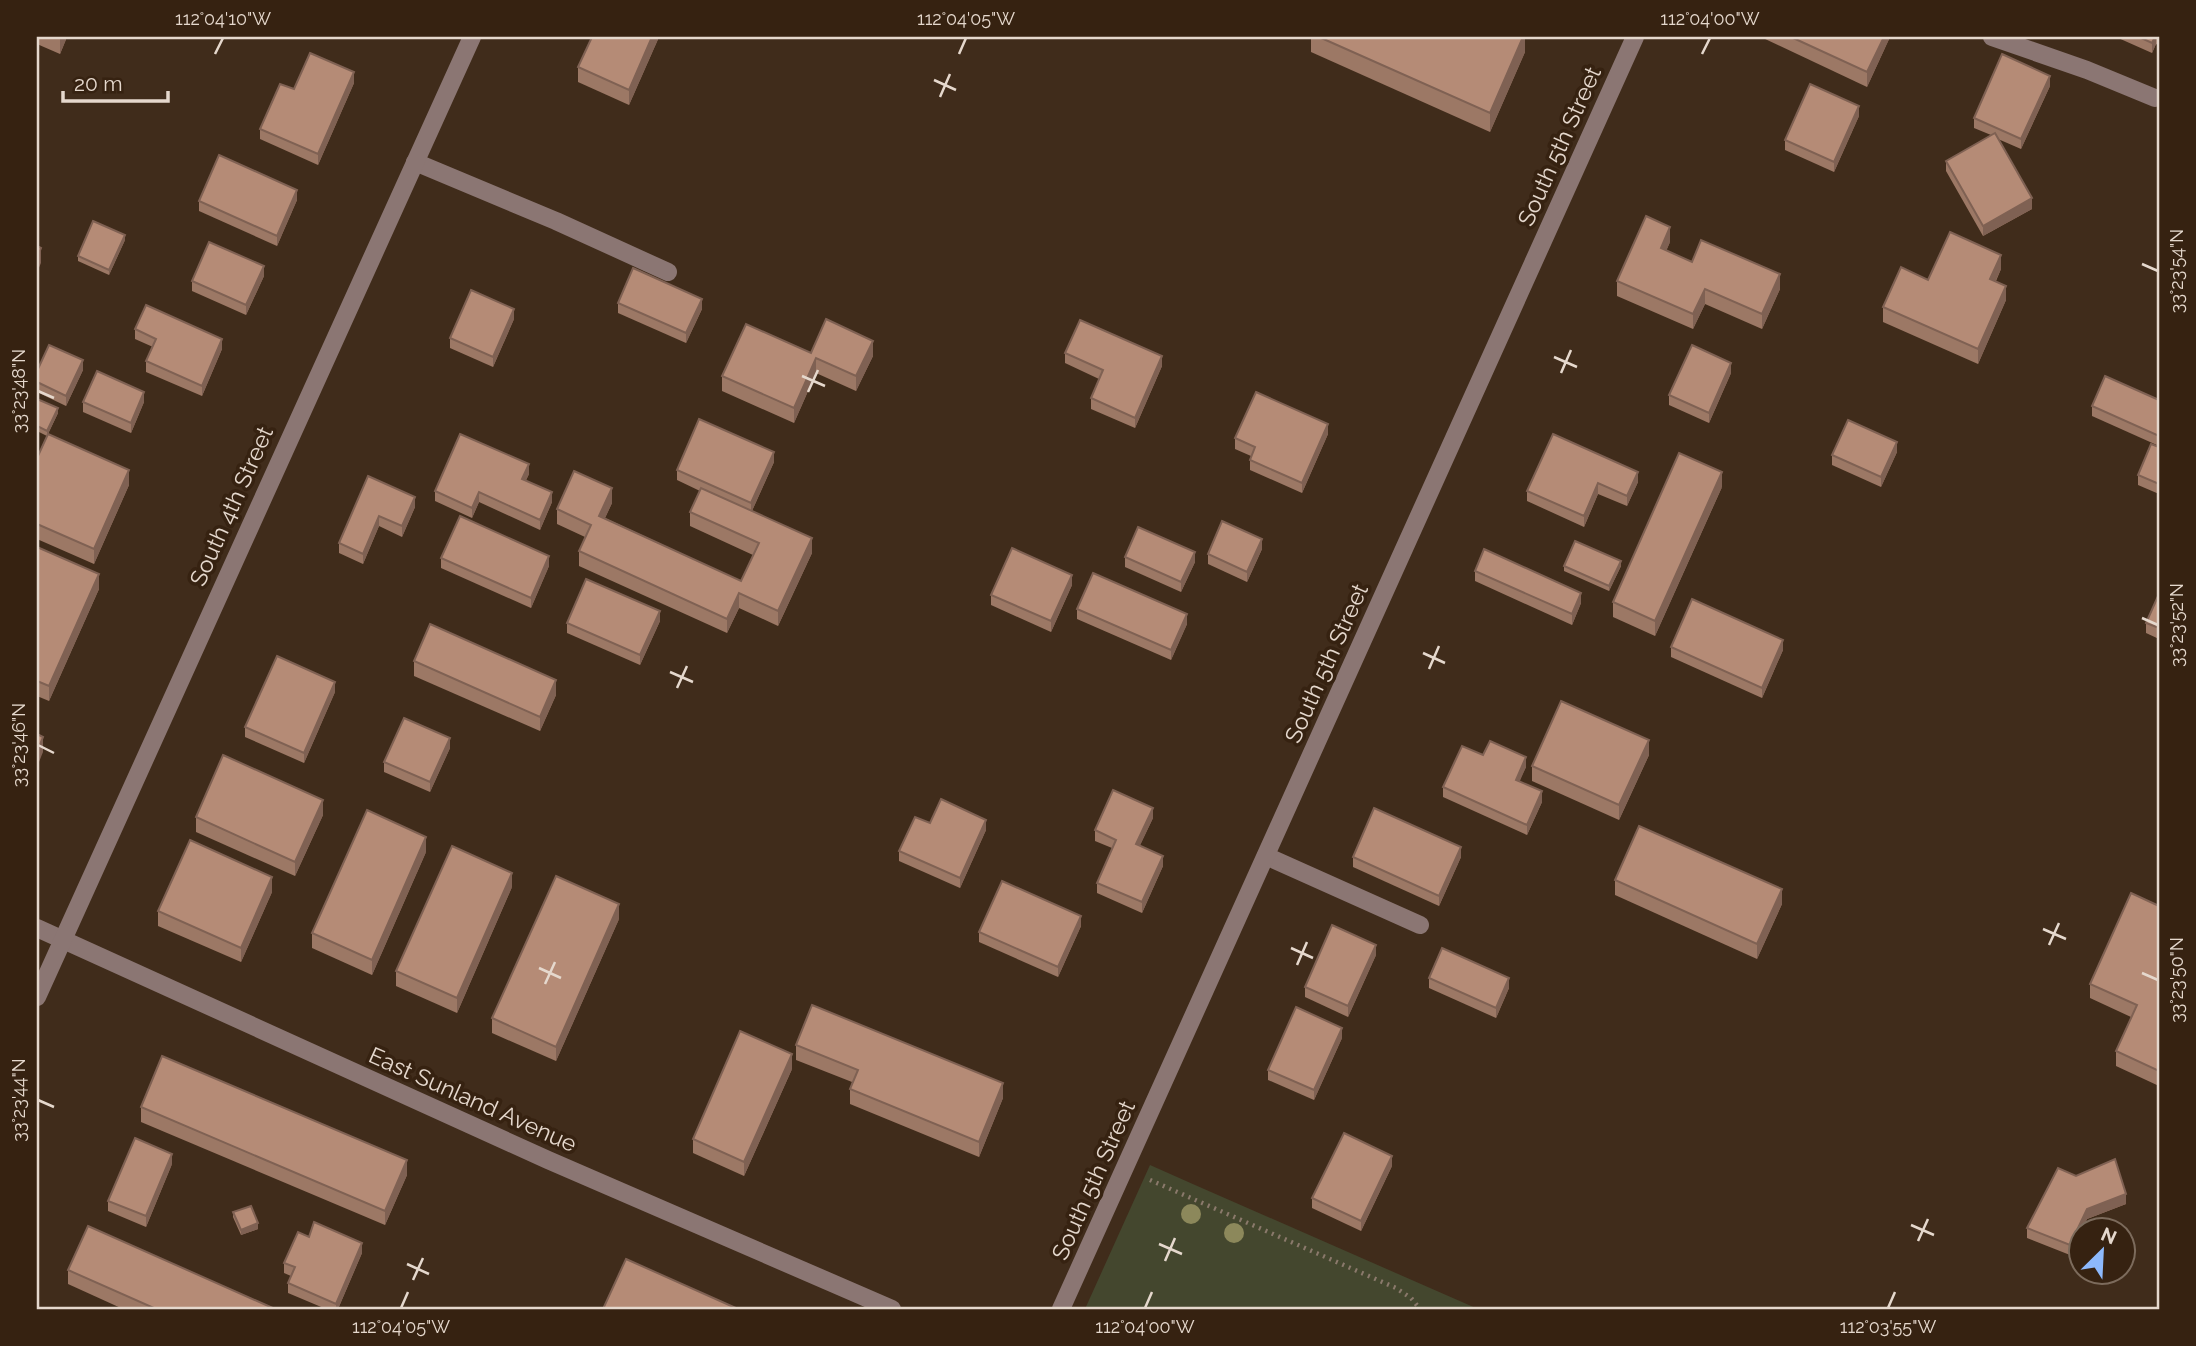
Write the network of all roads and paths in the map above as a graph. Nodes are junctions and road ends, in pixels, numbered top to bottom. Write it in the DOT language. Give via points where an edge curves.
graph roads {
  1 [pos="472,37"];
  2 [pos="1635,37"];
  3 [pos="1992,37"];
  4 [pos="2155,98"];
  5 [pos="415,162"];
  6 [pos="668,272"];
  7 [pos="1266,856"];
  8 [pos="1420,925"];
  9 [pos="37,928"];
  10 [pos="62,939"];
  11 [pos="37,997"];
  12 [pos="1150,1180"];
  13 [pos="892,1309"];
  14 [pos="1061,1309"];
  15 [pos="1420,1309"];
  1 -- 5 [label="street, South 4th Street"];
  2 -- 7 [label="street, South 5th Street"];
  3 -- 4 [label="street"];
  5 -- 6 [label="street"];
  5 -- 10 [label="street, South 4th Street"];
  7 -- 8 [label="street"];
  7 -- 14 [label="street, South 5th Street"];
  9 -- 10 [label="street, East Sunland Avenue"];
  10 -- 11 [label="street, South 4th Street"];
  10 -- 13 [label="street, East Sunland Avenue" via="548,1160"];
  12 -- 15 [label="path" via="1396,1288"];
}
